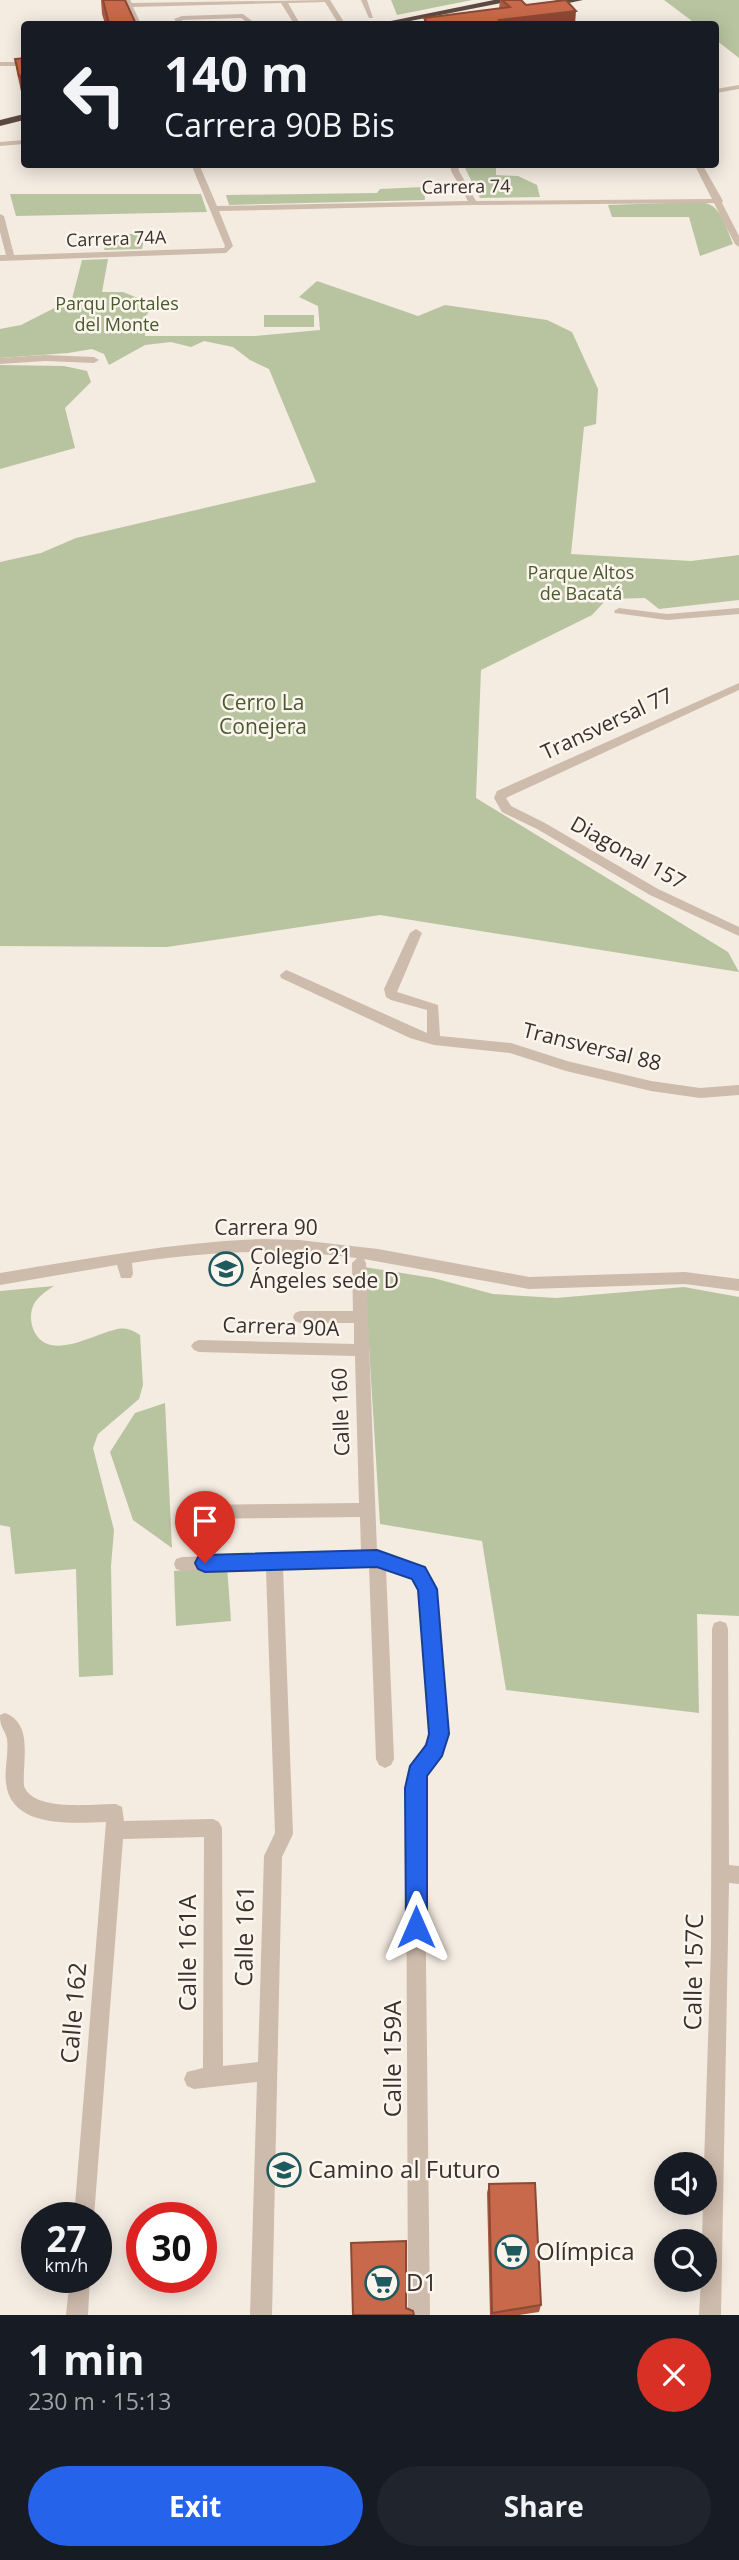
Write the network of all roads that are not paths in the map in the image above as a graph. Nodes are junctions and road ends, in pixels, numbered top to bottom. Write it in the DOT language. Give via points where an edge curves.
graph roads {
  1 [pos="325,0"];
  2 [pos="364,0"];
  3 [pos="512,0"];
  4 [pos="578,0"];
  5 [pos="282,1"];
  6 [pos="128,2"];
  7 [pos="204,3"];
  8 [pos="532,8"];
  9 [pos="212,16"];
  10 [pos="554,16"];
  11 [pos="371,17"];
  12 [pos="136,21"];
  13 [pos="180,21"];
  14 [pos="214,21"];
  15 [pos="250,21"];
  16 [pos="295,21"];
  17 [pos="339,21"];
  18 [pos="397,21"];
  19 [pos="458,21"];
  20 [pos="0,64"];
  21 [pos="21,64"];
  22 [pos="739,87"];
  23 [pos="719,90"];
  24 [pos="21,105"];
  25 [pos="0,110"];
  26 [pos="21,118"];
  27 [pos="0,123"];
  28 [pos="21,142"];
  29 [pos="0,144"];
  30 [pos="197,168"];
  31 [pos="455,168"];
  32 [pos="701,168"];
  33 [pos="473,202"];
  34 [pos="724,205"];
  35 [pos="214,209"];
  36 [pos="0,216"];
  37 [pos="739,244"];
  38 [pos="0,258"];
  39 [pos="11,258"];
  40 [pos="94,360"];
  41 [pos="0,361"];
  42 [pos="620,611"];
  43 [pos="739,611"];
  44 [pos="739,686"];
  45 [pos="501,804"];
  46 [pos="739,932"];
  47 [pos="416,933"];
  48 [pos="286,975"];
  49 [pos="434,1040"];
  50 [pos="739,1090"];
  51 [pos="359,1263"];
  52 [pos="0,1279"];
  53 [pos="739,1285"];
  54 [pos="300,1317"];
  55 [pos="360,1317"];
  56 [pos="199,1346"];
  57 [pos="361,1350"];
  58 [pos="368,1510"];
  59 [pos="184,1512"];
  60 [pos="373,1558"];
  61 [pos="274,1560"];
  62 [pos="182,1564"];
  63 [pos="720,1629"];
  64 [pos="5,1721"];
  65 [pos="385,1759"];
  66 [pos="116,1821"];
  67 [pos="729,1874"];
  68 [pos="267,2071"];
  69 [pos="86,2202"];
  70 [pos="79,2293"];
  71 [pos="77,2315"];
  72 [pos="261,2315"];
  73 [pos="419,2315"];
  74 [pos="710,2315"];
  1 -- 5 [label="street"];
  1 -- 17 [label="street"];
  2 -- 11 [label="street"];
  3 -- 18 [label="highway"];
  4 -- 8 [label="highway"];
  5 -- 7 [label="street"];
  5 -- 16 [label="street"];
  6 -- 7 [label="street"];
  6 -- 12 [label="street"];
  7 -- 9 [label="street"];
  8 -- 10 [label="street"];
  8 -- 19 [label="highway"];
  9 -- 13 [label="street"];
  9 -- 14 [label="street"];
  9 -- 15 [label="street" via="246,16"];
  20 -- 21 [label="street"];
  22 -- 23 [label="street"];
  24 -- 25 [label="highway"];
  26 -- 27 [label="highway"];
  28 -- 29 [label="street"];
  30 -- 35 [label="street"];
  31 -- 33 [label="street"];
  32 -- 34 [label="street"];
  33 -- 34 [label="street, Carrera 74"];
  33 -- 35 [label="street, Carrera 74"];
  34 -- 37 [label="street"];
  35 -- 39 [label="street, Carrera 74A" via="229,246 218,252"];
  36 -- 39 [label="street"];
  38 -- 39 [label="street, Carrera 74A"];
  40 -- 41 [label="street"];
  42 -- 43 [label="street" via="667,617"];
  44 -- 45 [label="street, Transversal 77" via="501,794"];
  45 -- 46 [label="street, Diagonal 157" via="653,892"];
  47 -- 49 [label="street" via="390,989 396,999 433,1008"];
  48 -- 49 [label="street, Transversal 88"];
  49 -- 50 [label="street, Transversal 88" via="511,1048 651,1086 700,1093"];
  51 -- 55 [label="street, Calle 160"];
  52 -- 53 [label="street, Carrera 90" via="125,1266 168,1251 298,1246 405,1259 512,1282 566,1284 694,1276"];
  54 -- 55 [label="street"];
  55 -- 57 [label="street, Calle 160"];
  56 -- 57 [label="street, Carrera 90A"];
  57 -- 58 [label="street, Calle 160"];
  58 -- 59 [label="street"];
  58 -- 60 [label="street, Calle 160"];
  60 -- 61 [label="street"];
  60 -- 65 [label="street, Calle 160"];
  60 -- 73 [label="street, Calle 159A" via="418,1573 427,1589 439,1734 415,1788"];
  61 -- 62 [label="street"];
  61 -- 68 [label="street, Calle 161" via="284,1834 273,1856"];
  63 -- 67 [label="street, Calle 157C"];
  64 -- 66 [label="street" via="15,1732 15,1788 24,1805"];
  66 -- 68 [label="street, Calle 161A" via="213,1828 204,2078"];
  66 -- 69 [label="street, Calle 162"];
  67 -- 74 [label="street, Calle 157C"];
  68 -- 72 [label="street, Calle 161"];
  70 -- 71 [label="street"];
}
